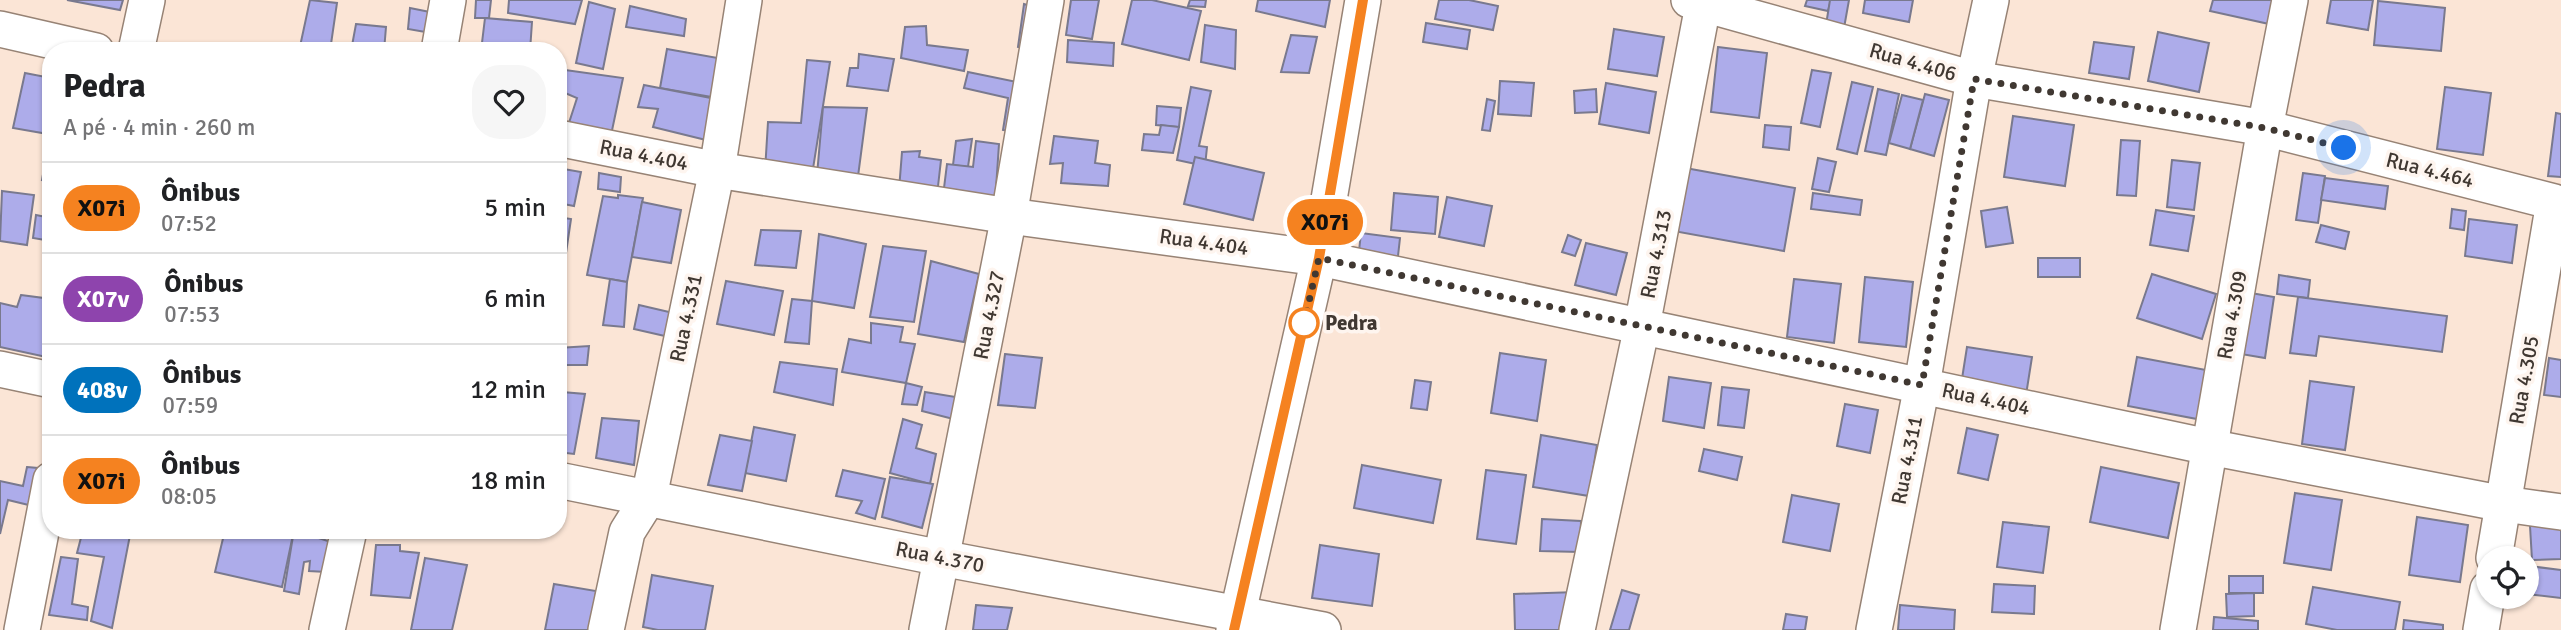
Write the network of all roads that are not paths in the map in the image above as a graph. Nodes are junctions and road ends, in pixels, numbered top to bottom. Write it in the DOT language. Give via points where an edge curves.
graph roads {
  1 [pos="147,0"];
  2 [pos="448,0"];
  3 [pos="744,0"];
  4 [pos="1046,0"];
  5 [pos="1363,0"];
  6 [pos="1991,0"];
  7 [pos="2290,0"];
  8 [pos="1698,1"];
  9 [pos="0,29"];
  10 [pos="57,42"];
  11 [pos="138,42"];
  12 [pos="441,42"];
  13 [pos="1974,79"];
  14 [pos="2265,128"];
  15 [pos="567,140"];
  16 [pos="717,170"];
  17 [pos="2554,202"];
  18 [pos="1009,216"];
  19 [pos="1319,258"];
  20 [pos="1642,326"];
  21 [pos="0,369"];
  22 [pos="42,378"];
  23 [pos="1922,385"];
  24 [pos="2209,447"];
  25 [pos="567,482"];
  26 [pos="649,497"];
  27 [pos="2504,505"];
  28 [pos="2561,512"];
  29 [pos="42,527"];
  30 [pos="347,539"];
  31 [pos="2496,546"];
  32 [pos="941,558"];
  33 [pos="2485,609"];
  34 [pos="1236,622"];
  35 [pos="22,630"];
  36 [pos="327,630"];
  37 [pos="606,630"];
  38 [pos="927,630"];
  39 [pos="1323,630"];
  40 [pos="1577,630"];
  41 [pos="1874,630"];
  42 [pos="2178,630"];
  43 [pos="2481,630"];
  1 -- 11 [label="street"];
  2 -- 12 [label="street"];
  3 -- 16 [label="street, Rua 4.331"];
  4 -- 18 [label="street, Rua 4.327"];
  5 -- 19 [label="street"];
  6 -- 13 [label="street, Rua 4.311"];
  7 -- 14 [label="street, Rua 4.309"];
  8 -- 13 [label="street, Rua 4.406"];
  8 -- 20 [label="street, Rua 4.313"];
  9 -- 10 [label="street"];
  13 -- 14 [label="street, Rua 4.406"];
  13 -- 23 [label="street, Rua 4.311"];
  14 -- 17 [label="street, Rua 4.464"];
  14 -- 24 [label="street, Rua 4.309"];
  15 -- 16 [label="street, Rua 4.404"];
  16 -- 18 [label="street, Rua 4.404"];
  16 -- 26 [label="street, Rua 4.331"];
  17 -- 27 [label="street, Rua 4.305"];
  18 -- 19 [label="street, Rua 4.404"];
  18 -- 32 [label="street, Rua 4.327"];
  19 -- 20 [label="street, Rua 4.404"];
  19 -- 34 [label="street"];
  20 -- 23 [label="street, Rua 4.404"];
  20 -- 40 [label="street, Rua 4.313"];
  21 -- 22 [label="street"];
  23 -- 24 [label="street, Rua 4.404"];
  23 -- 41 [label="street, Rua 4.311"];
  24 -- 27 [label="street, Rua 4.404"];
  24 -- 42 [label="street, Rua 4.309"];
  25 -- 26 [label="street, Rua 4.370"];
  26 -- 32 [label="street, Rua 4.370"];
  26 -- 37 [label="street, Rua 4.331" via="627,532"];
  27 -- 28 [label="street, Rua 4.404"];
  27 -- 31 [label="street, Rua 4.305"];
  29 -- 35 [label="street"];
  30 -- 36 [label="street"];
  32 -- 34 [label="street, Rua 4.370"];
  32 -- 38 [label="street, Rua 4.327"];
  33 -- 43 [label="street"];
  34 -- 39 [label="street, Rua 4.370"];
}
